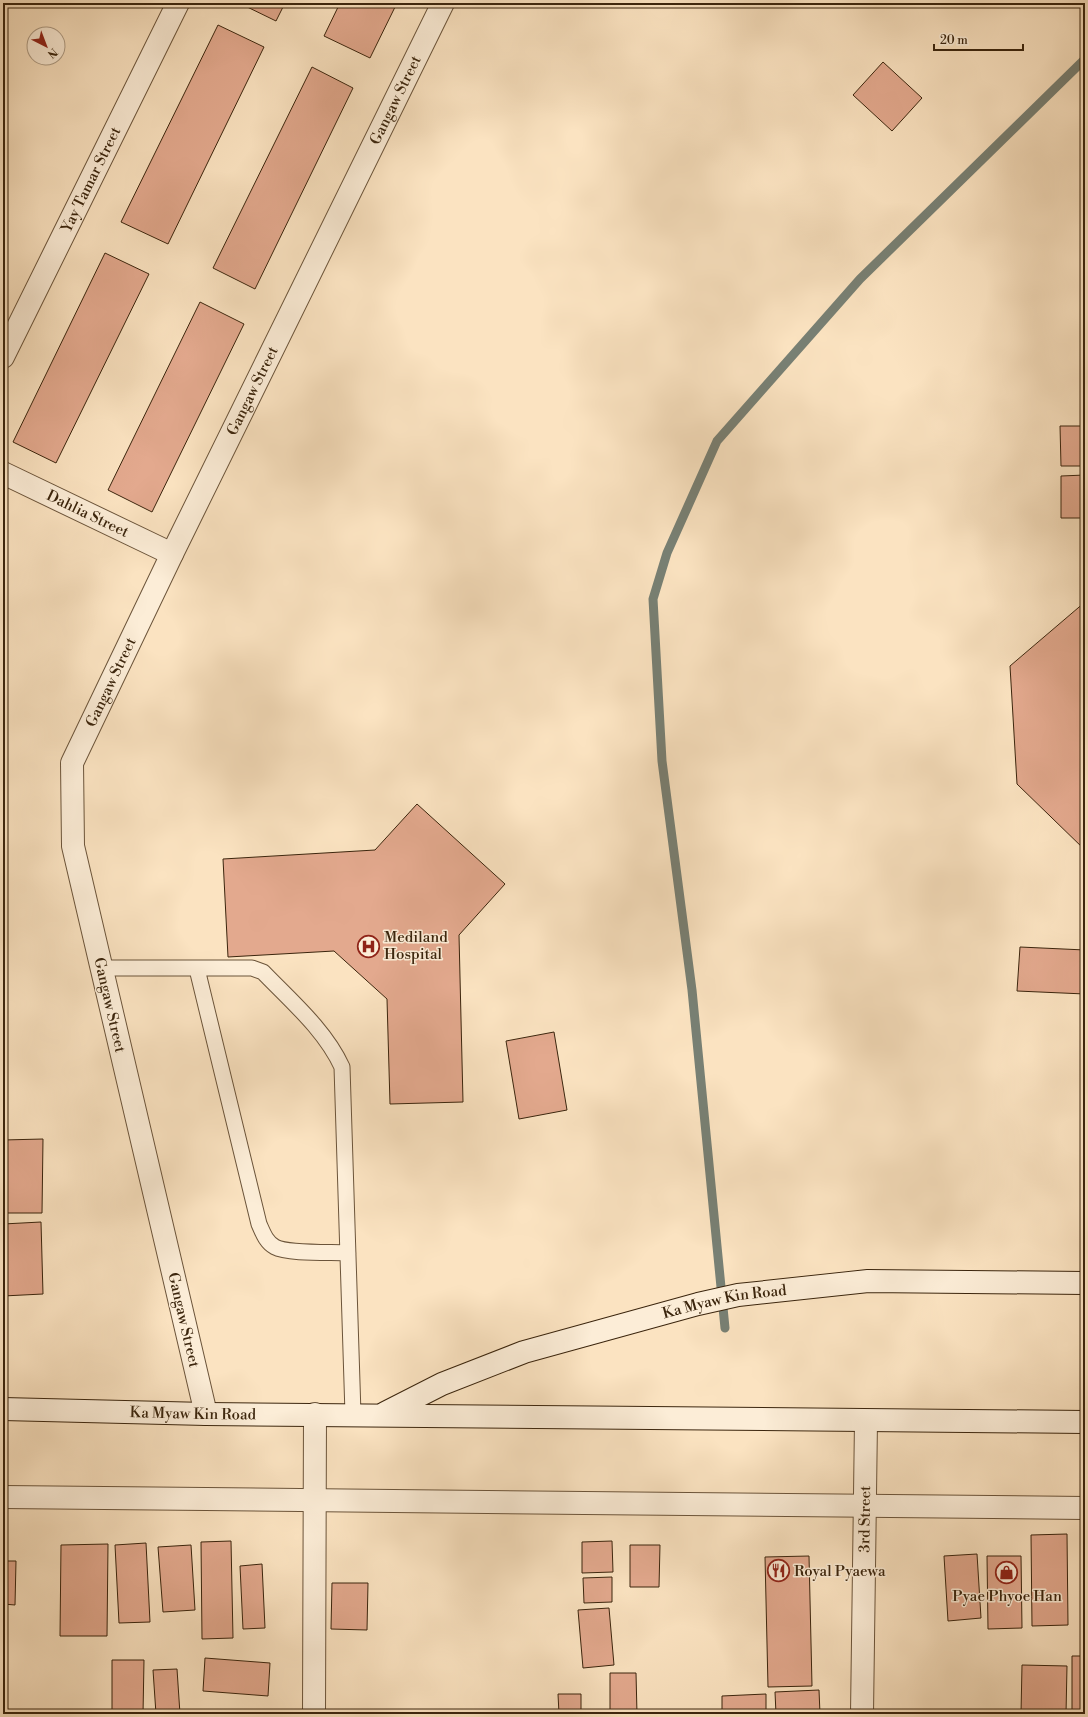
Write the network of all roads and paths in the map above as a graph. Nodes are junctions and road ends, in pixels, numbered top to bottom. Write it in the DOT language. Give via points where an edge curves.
graph roads {
  1 [pos="178,3"];
  2 [pos="443,3"];
  3 [pos="3,356"];
  4 [pos="3,473"];
  5 [pos="172,554"];
  6 [pos="101,968"];
  7 [pos="197,968"];
  8 [pos="348,1253"];
  9 [pos="1085,1282"];
  10 [pos="3,1409"];
  11 [pos="206,1414"];
  12 [pos="315,1414"];
  13 [pos="353,1414"];
  14 [pos="382,1415"];
  15 [pos="866,1421"];
  16 [pos="1085,1422"];
  17 [pos="3,1497"];
  18 [pos="315,1501"];
  19 [pos="865,1506"];
  20 [pos="1085,1508"];
  21 [pos="314,1714"];
  22 [pos="862,1714"];
  1 -- 3 [label="street, Yay Tamar Street"];
  2 -- 5 [label="street, Gangaw Street"];
  4 -- 5 [label="street, Dahlia Street"];
  5 -- 6 [label="street, Gangaw Street" via="72,763 73,846"];
  6 -- 7 [label="lane"];
  6 -- 11 [label="street, Gangaw Street"];
  7 -- 8 [label="lane" via="259,1224 266,1239 276,1247 291,1250"];
  7 -- 8 [label="lane" via="252,968 263,972 335,1051 342,1067"];
  8 -- 13 [label="lane"];
  9 -- 14 [label="street, Ka Myaw Kin Road" via="868,1281 738,1295 524,1352 442,1384"];
  10 -- 11 [label="street, Ka Myaw Kin Road"];
  11 -- 12 [label="street, Ka Myaw Kin Road"];
  12 -- 13 [label="street, Ka Myaw Kin Road"];
  12 -- 18 [label="street"];
  13 -- 14 [label="street, Ka Myaw Kin Road"];
  14 -- 15 [label="street, Ka Myaw Kin Road"];
  15 -- 16 [label="street, Ka Myaw Kin Road"];
  15 -- 19 [label="street, 3rd Street"];
  17 -- 18 [label="street"];
  18 -- 19 [label="street"];
  18 -- 21 [label="street"];
  19 -- 20 [label="street"];
  19 -- 22 [label="street, 3rd Street"];
}
